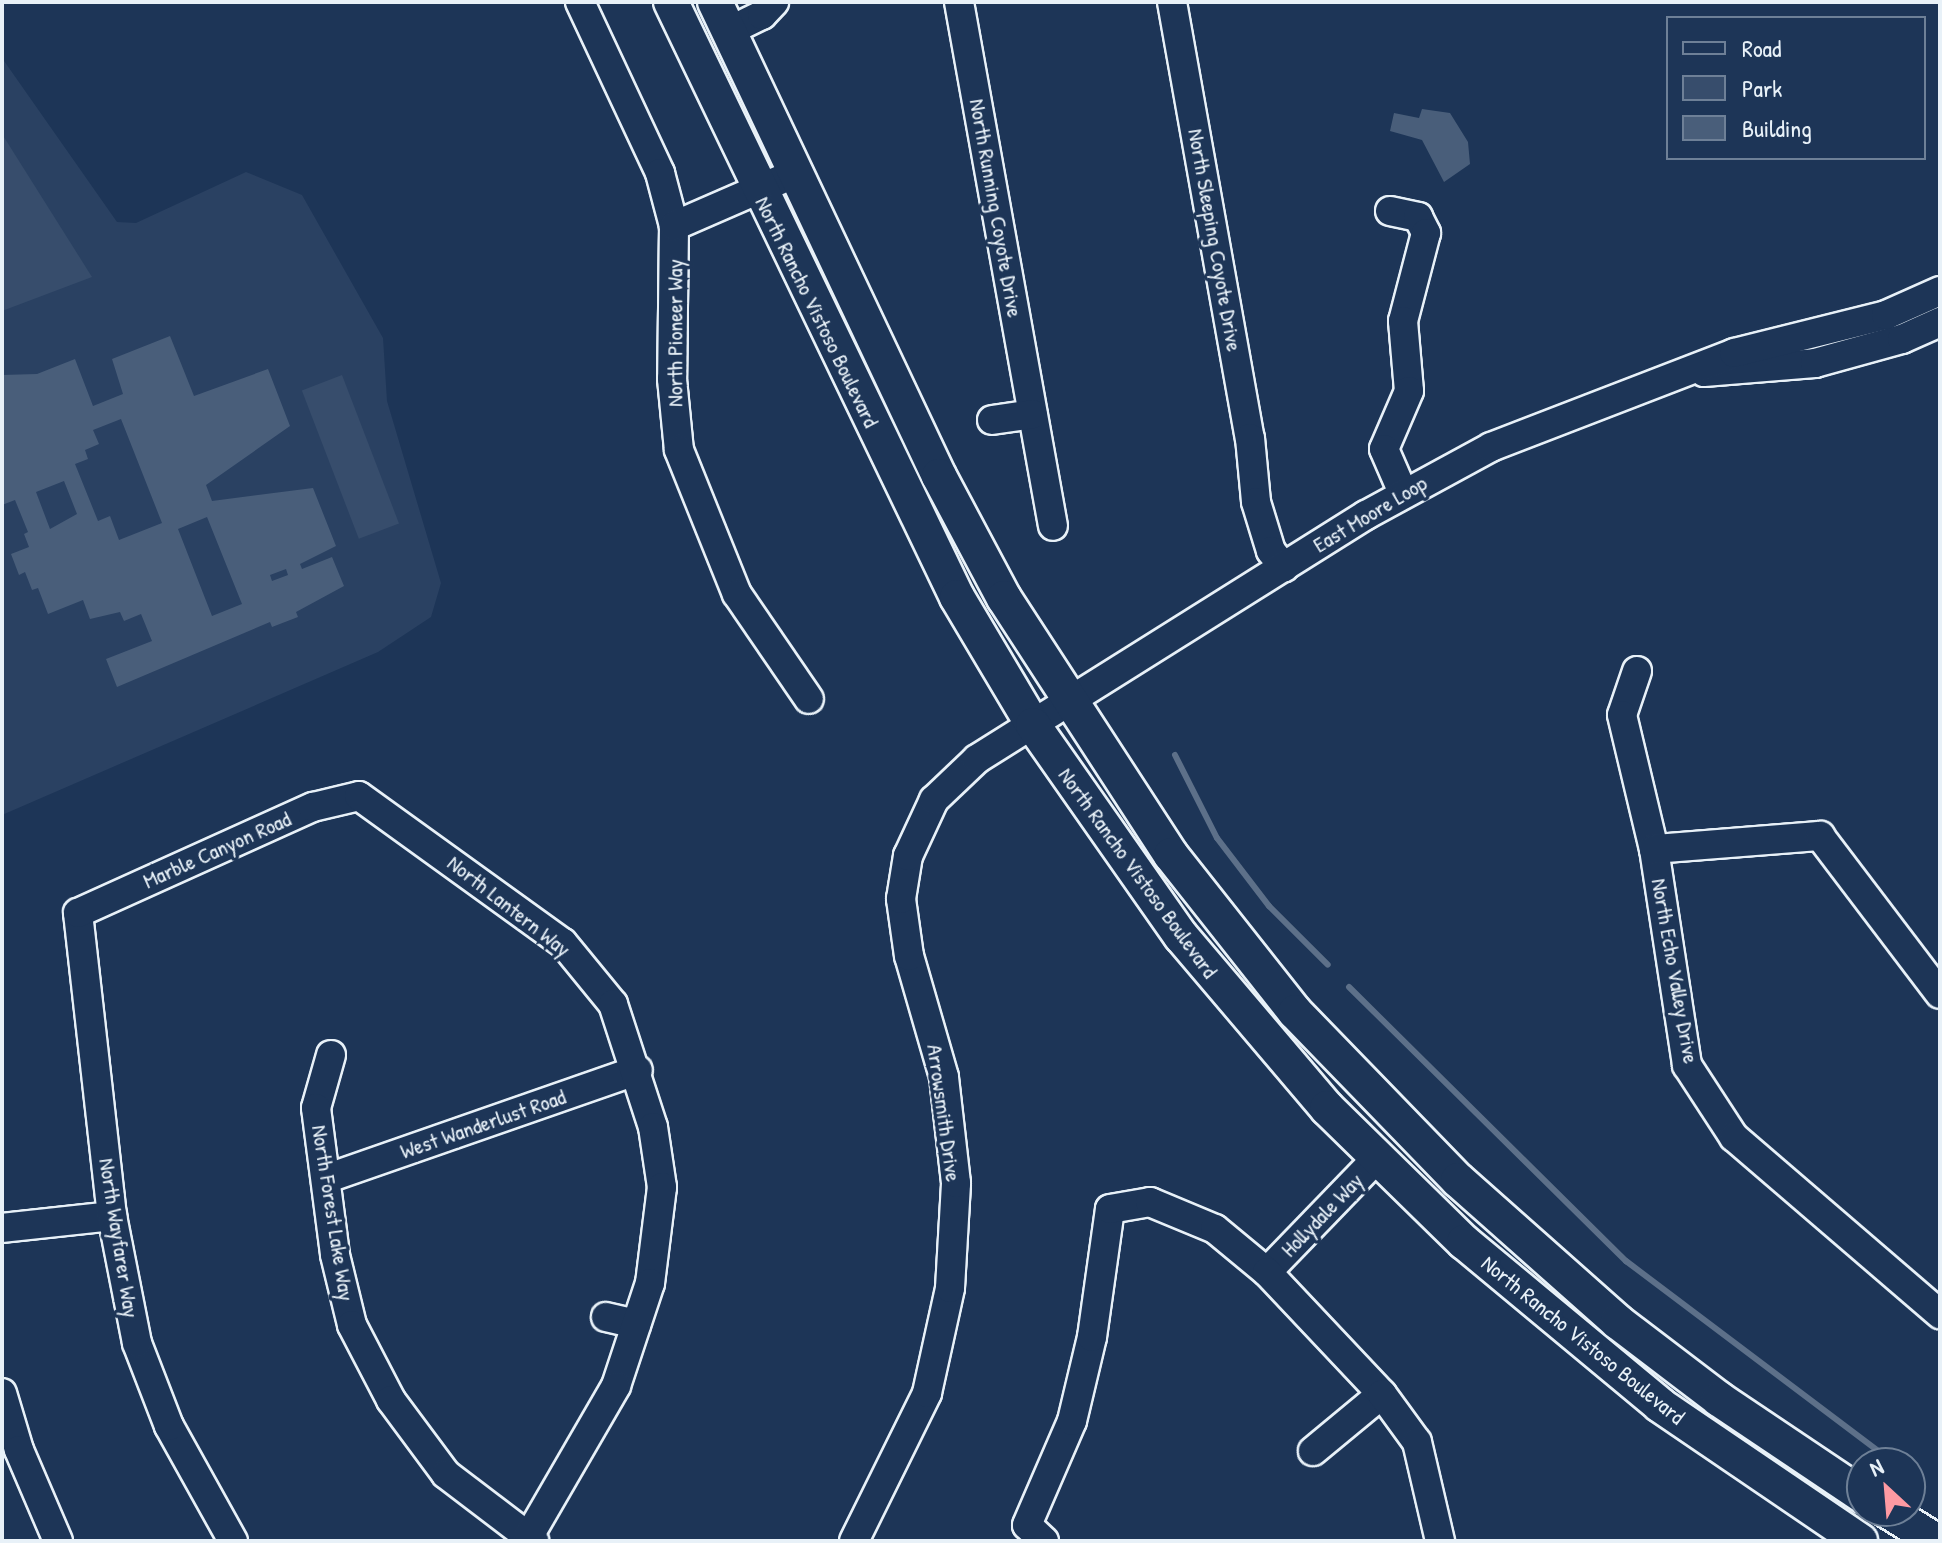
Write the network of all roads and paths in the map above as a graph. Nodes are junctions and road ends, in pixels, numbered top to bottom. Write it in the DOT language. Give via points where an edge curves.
graph roads {
  1 [pos="580,2"];
  2 [pos="671,2"];
  3 [pos="774,2"];
  4 [pos="959,2"];
  5 [pos="1172,2"];
  6 [pos="722,16"];
  7 [pos="796,173"];
  8 [pos="758,189"];
  9 [pos="1390,211"];
  10 [pos="674,226"];
  11 [pos="1940,291"];
  12 [pos="1940,322"];
  13 [pos="1695,372"];
  14 [pos="1033,414"];
  15 [pos="992,420"];
  16 [pos="1403,493"];
  17 [pos="1053,526"];
  18 [pos="1284,567"];
  19 [pos="1637,671"];
  20 [pos="809,699"];
  21 [pos="1068,703"];
  22 [pos="1033,725"];
  23 [pos="359,796"];
  24 [pos="1654,849"];
  25 [pos="78,913"];
  26 [pos="1940,994"];
  27 [pos="331,1055"];
  28 [pos="638,1070"];
  29 [pos="1377,1158"];
  30 [pos="328,1178"];
  31 [pos="112,1216"];
  32 [pos="2,1228"];
  33 [pos="1267,1272"];
  34 [pos="1940,1314"];
  35 [pos="606,1317"];
  36 [pos="636,1324"];
  37 [pos="2,1393"];
  38 [pos="1382,1394"];
  39 [pos="1313,1451"];
  40 [pos="1846,1484"];
  41 [pos="1914,1527"];
  42 [pos="532,1539"];
  43 [pos="58,1541"];
  44 [pos="233,1541"];
  45 [pos="854,1541"];
  46 [pos="1044,1541"];
  47 [pos="1440,1541"];
  48 [pos="1860,1541"];
  49 [pos="1936,1541"];
  1 -- 10 [label="street, North Pioneer Way" via="660,173"];
  2 -- 8 [label="main road, North Rancho Vistoso Boulevard"];
  3 -- 6 [label="street" via="762,15"];
  4 -- 14 [label="street, North Running Coyote Drive"];
  5 -- 18 [label="street, North Sleeping Coyote Drive" via="1258,510 1271,551"];
  6 -- 7 [label="main road, North Rancho Vistoso Boulevard"];
  7 -- 8 [label="street"];
  7 -- 21 [label="main road, North Rancho Vistoso Boulevard" via="939,476"];
  8 -- 10 [label="street"];
  8 -- 22 [label="main road, North Rancho Vistoso Boulevard" via="944,571"];
  9 -- 16 [label="street" via="1418,217 1426,233 1403,321 1409,391 1384,449"];
  10 -- 20 [label="street, North Pioneer Way" via="672,379 679,450 737,594"];
  11 -- 13 [label="street, East Moore Loop" via="1886,315 1734,353"];
  12 -- 13 [label="street, East Moore Loop" via="1902,339 1815,363"];
  13 -- 16 [label="street, East Moore Loop" via="1542,424"];
  14 -- 15 [label="street"];
  14 -- 17 [label="street, North Running Coyote Drive"];
  16 -- 18 [label="street, East Moore Loop"];
  18 -- 21 [label="street, East Moore Loop"];
  19 -- 24 [label="street, North Echo Valley Drive" via="1622,715"];
  21 -- 22 [label="street, Arrowsmith Drive"];
  21 -- 40 [label="main road, North Rancho Vistoso Boulevard" via="1171,855 1295,1012 1366,1089 1458,1180 1618,1322 1719,1399"];
  22 -- 29 [label="main road, North Rancho Vistoso Boulevard" via="1181,936 1306,1084"];
  22 -- 45 [label="street, Arrowsmith Drive" via="977,759 934,800 917,828 903,876 903,924 944,1077 956,1183 950,1288 927,1393"];
  23 -- 25 [label="street, Marble Canyon Road" via="313,807"];
  23 -- 28 [label="street, North Lantern Way" via="563,943 613,1004"];
  24 -- 26 [label="street" via="1820,836"];
  24 -- 34 [label="street, North Echo Valley Drive" via="1687,1065 1734,1137"];
  25 -- 31 [label="street, North Wayfarer Way"];
  27 -- 30 [label="street, North Forest Lake Way" via="316,1108"];
  28 -- 30 [label="street, West Wanderlust Road"];
  28 -- 36 [label="street, North Lantern Way" via="662,1187 650,1283"];
  29 -- 33 [label="street, Hollydale Way"];
  29 -- 48 [label="main road, North Rancho Vistoso Boulevard" via="1590,1351 1713,1444"];
  30 -- 42 [label="street, North Forest Lake Way" via="335,1255 352,1325 391,1400 446,1474"];
  31 -- 32 [label="street"];
  31 -- 44 [label="street, North Wayfarer Way" via="137,1343 169,1426"];
  33 -- 38 [label="street"];
  33 -- 46 [label="street" via="1215,1229 1150,1202 1110,1209 1092,1337 1072,1421 1027,1525"];
  35 -- 36 [label="street"];
  36 -- 42 [label="street, North Lantern Way" via="616,1386"];
  37 -- 43 [label="street" via="19,1450"];
  38 -- 39 [label="street"];
  38 -- 47 [label="street" via="1417,1442"];
  41 -- 49 [label="main road"];
}
